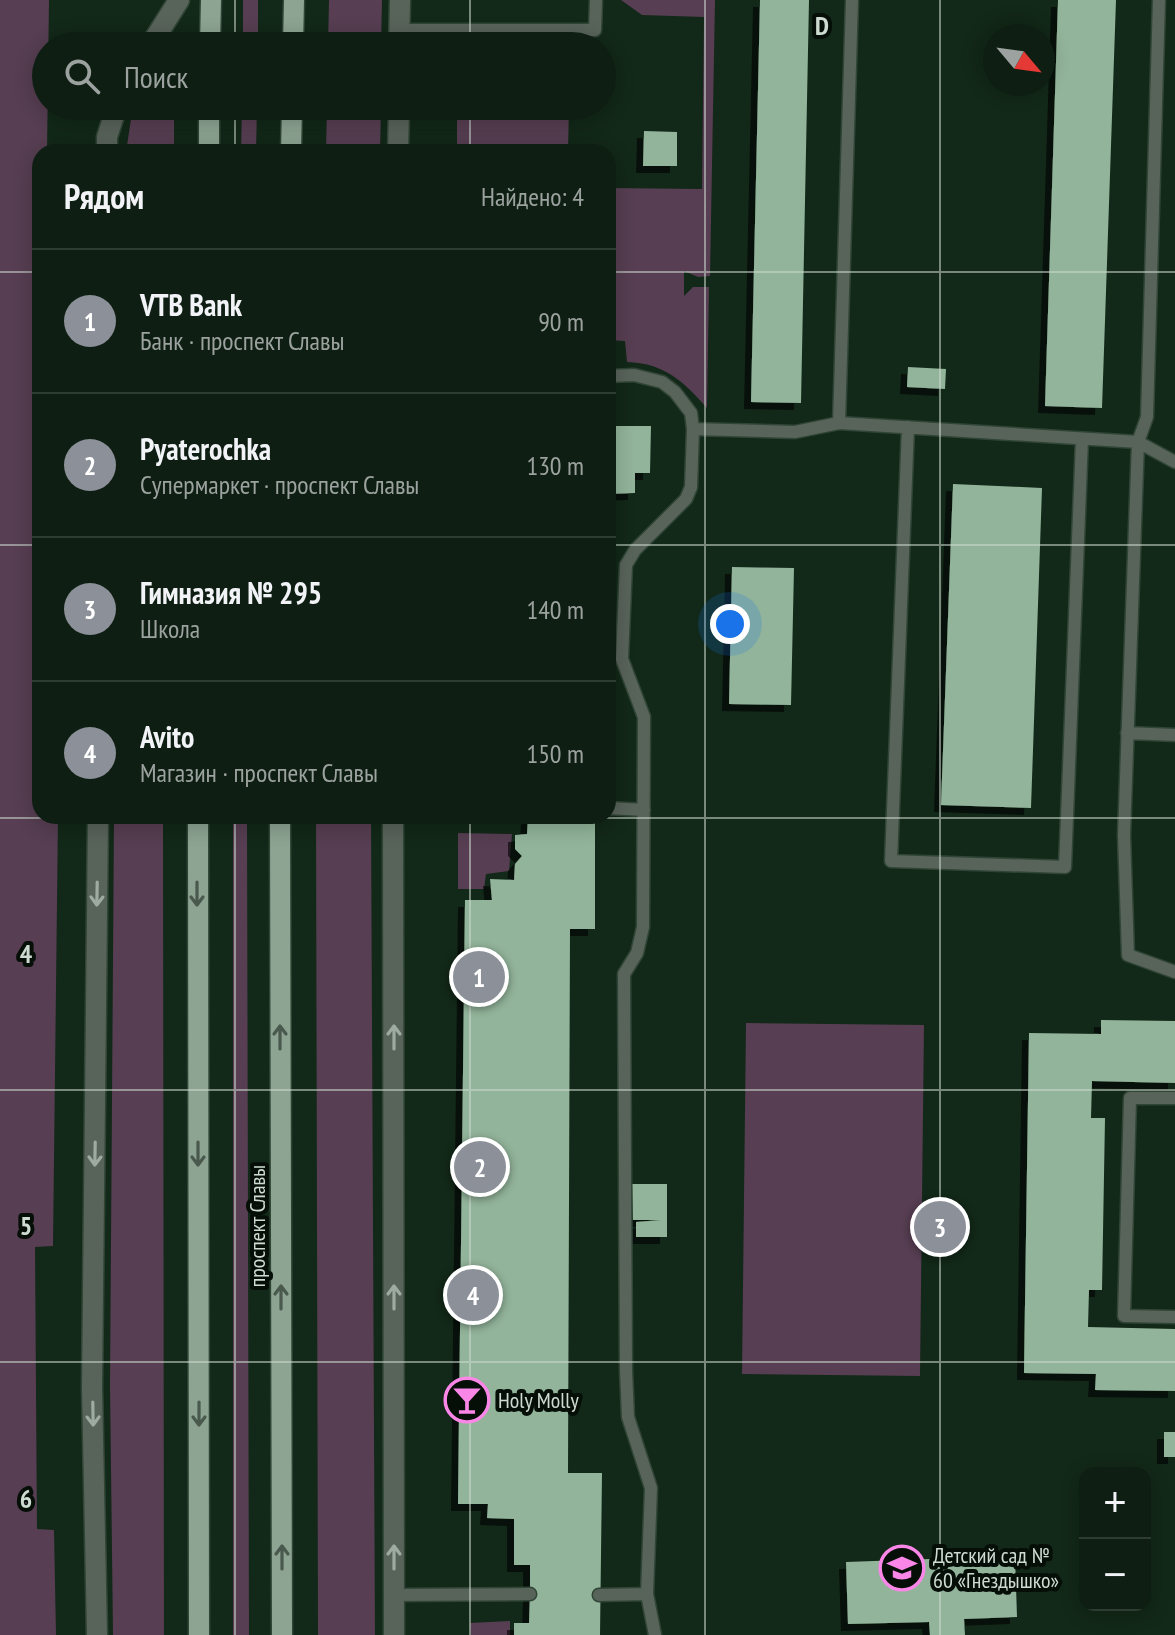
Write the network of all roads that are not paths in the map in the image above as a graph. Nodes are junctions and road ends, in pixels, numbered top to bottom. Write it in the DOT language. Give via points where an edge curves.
graph roads {
  1 [pos="179,0"];
  2 [pos="211,0"];
  3 [pos="294,0"];
  4 [pos="400,0"];
  5 [pos="596,0"];
  6 [pos="852,0"];
  7 [pos="1159,0"];
  8 [pos="159,32"];
  9 [pos="210,32"];
  10 [pos="293,32"];
  11 [pos="400,32"];
  12 [pos="546,32"];
  13 [pos="112,120"];
  14 [pos="209,120"];
  15 [pos="292,120"];
  16 [pos="399,120"];
  17 [pos="107,144"];
  18 [pos="209,144"];
  19 [pos="291,144"];
  20 [pos="398,144"];
  21 [pos="616,376"];
  22 [pos="839,423"];
  23 [pos="908,427"];
  24 [pos="693,429"];
  25 [pos="1082,439"];
  26 [pos="1138,442"];
  27 [pos="1175,462"];
  28 [pos="1127,733"];
  29 [pos="1175,735"];
  30 [pos="616,808"];
  31 [pos="644,810"];
  32 [pos="98,824"];
  33 [pos="198,824"];
  34 [pos="280,824"];
  35 [pos="393,824"];
  36 [pos="1175,972"];
  37 [pos="1175,1098"];
  38 [pos="1175,1317"];
  39 [pos="530,1594"];
  40 [pos="647,1594"];
  41 [pos="394,1595"];
  42 [pos="599,1595"];
  43 [pos="97,1635"];
  44 [pos="199,1635"];
  45 [pos="282,1635"];
  46 [pos="394,1635"];
  47 [pos="655,1635"];
  1 -- 8 [label="street"];
  2 -- 9 [label="main road"];
  3 -- 10 [label="main road"];
  4 -- 11 [label="street"];
  5 -- 12 [label="lane" via="595,30"];
  6 -- 22 [label="lane"];
  7 -- 26 [label="lane" via="1147,417"];
  13 -- 17 [label="street"];
  14 -- 18 [label="main road"];
  15 -- 19 [label="main road"];
  16 -- 20 [label="street"];
  21 -- 24 [label="lane" via="662,382 691,413"];
  22 -- 23 [label="lane"];
  22 -- 24 [label="lane" via="795,432"];
  23 -- 25 [label="lane"];
  23 -- 25 [label="lane" via="891,861 1065,867"];
  24 -- 31 [label="lane" via="686,499 626,565 622,659 644,717"];
  25 -- 26 [label="lane"];
  26 -- 27 [label="lane"];
  26 -- 28 [label="lane"];
  28 -- 29 [label="lane"];
  28 -- 36 [label="lane" via="1123,871 1128,955"];
  30 -- 31 [label="lane"];
  31 -- 40 [label="lane" via="643,927 637,953 624,974 624,1226 628,1417 651,1488"];
  32 -- 43 [label="street, one-way" via="92,1387"];
  33 -- 44 [label="main road, one-way"];
  45 -- 34 [label="main road, проспект Славы, one-way"];
  41 -- 35 [label="street, one-way"];
  37 -- 38 [label="lane" via="1130,1098 1124,1316"];
  39 -- 41 [label="lane"];
  40 -- 42 [label="lane"];
  40 -- 47 [label="lane"];
  41 -- 46 [label="street"];
}
